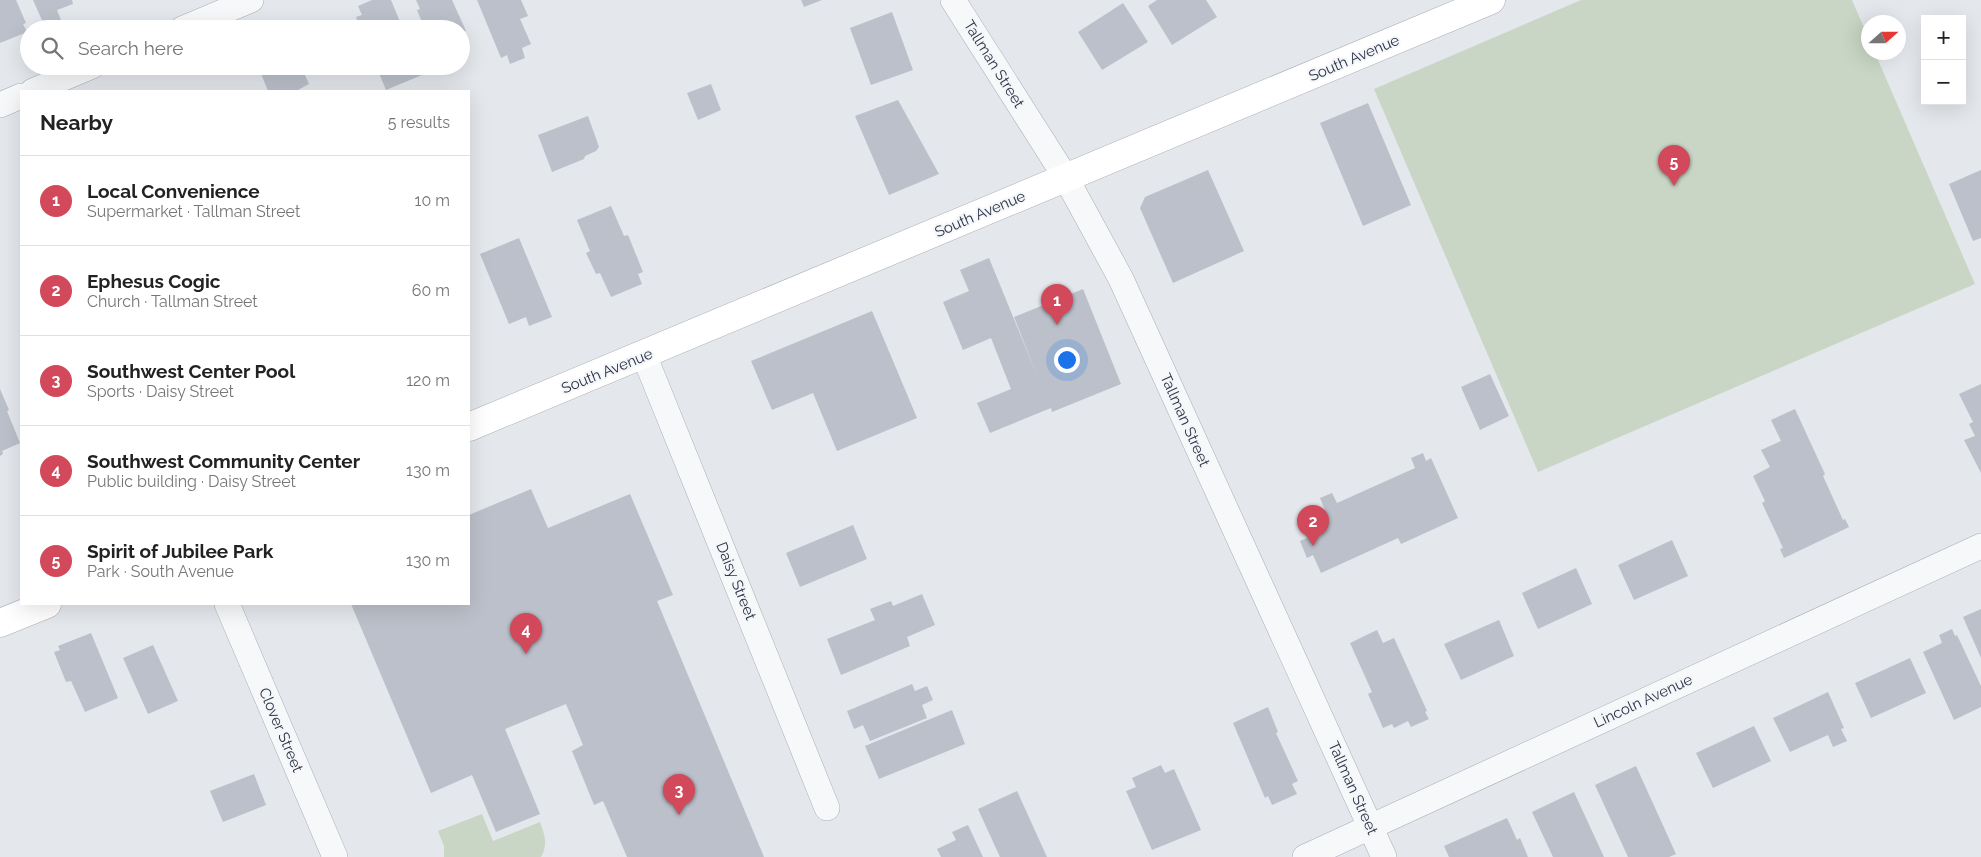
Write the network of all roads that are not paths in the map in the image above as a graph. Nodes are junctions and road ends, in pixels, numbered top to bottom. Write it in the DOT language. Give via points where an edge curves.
graph roads {
  1 [pos="251,0"];
  2 [pos="953,0"];
  3 [pos="1491,0"];
  4 [pos="203,20"];
  5 [pos="70,75"];
  6 [pos="34,90"];
  7 [pos="20,96"];
  8 [pos="0,105"];
  9 [pos="1066,178"];
  10 [pos="644,355"];
  11 [pos="470,428"];
  12 [pos="1981,546"];
  13 [pos="45,605"];
  14 [pos="227,605"];
  15 [pos="0,623"];
  16 [pos="827,808"];
  17 [pos="1371,827"];
  18 [pos="335,857"];
  19 [pos="1305,857"];
  20 [pos="1384,857"];
  1 -- 4 [label="street"];
  2 -- 9 [label="street, Tallman Street"];
  3 -- 9 [label="main road, South Avenue"];
  5 -- 6 [label="street"];
  7 -- 8 [label="street"];
  9 -- 10 [label="main road, South Avenue"];
  9 -- 17 [label="street, Tallman Street" via="1121,278"];
  10 -- 11 [label="main road, South Avenue"];
  10 -- 16 [label="street, Daisy Street"];
  12 -- 17 [label="street, Lincoln Avenue"];
  13 -- 15 [label="main road"];
  14 -- 18 [label="street, Clover Street"];
  17 -- 19 [label="street, Lincoln Avenue"];
  17 -- 20 [label="street, Tallman Street"];
}
